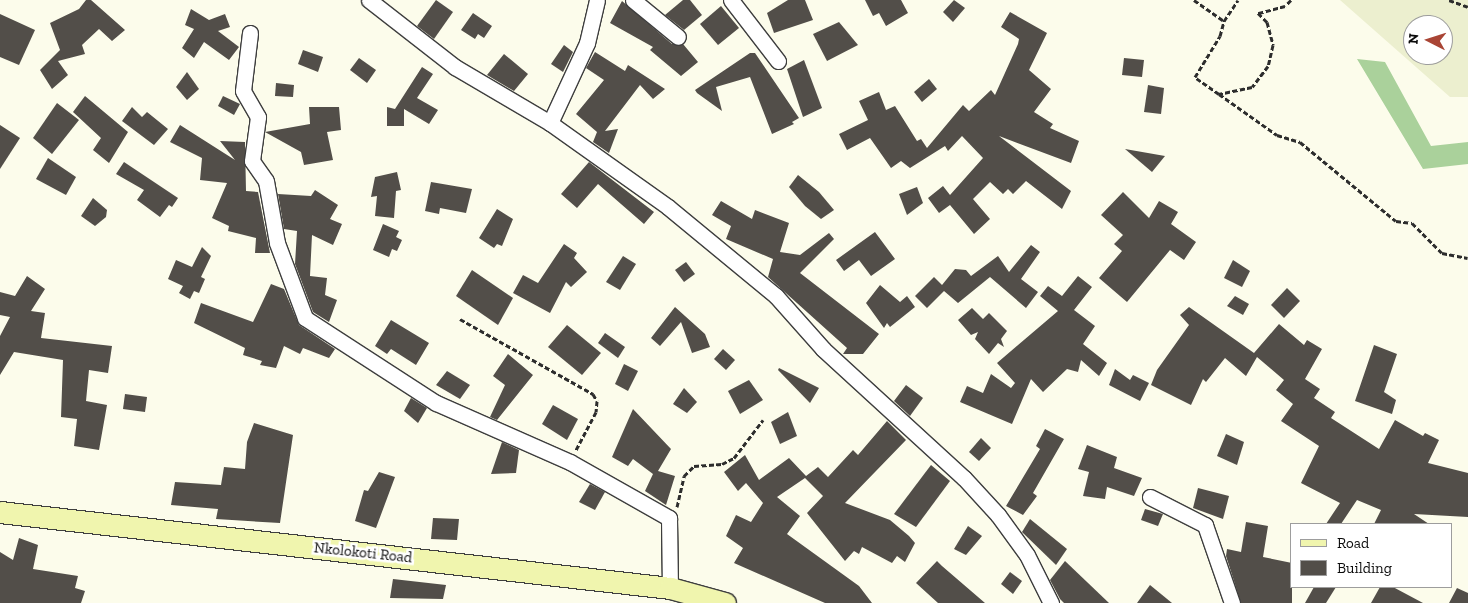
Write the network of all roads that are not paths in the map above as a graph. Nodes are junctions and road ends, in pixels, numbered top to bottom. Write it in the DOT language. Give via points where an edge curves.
graph roads {
  1 [pos="369,0"];
  2 [pos="597,0"];
  3 [pos="634,0"];
  4 [pos="731,0"];
  5 [pos="250,33"];
  6 [pos="678,37"];
  7 [pos="778,61"];
  8 [pos="550,123"];
  9 [pos="1150,497"];
  10 [pos="0,512"];
  11 [pos="670,588"];
  12 [pos="725,603"];
  13 [pos="1051,603"];
  14 [pos="1232,603"];
  1 -- 8 [label="street" via="455,67"];
  2 -- 8 [label="street" via="587,43"];
  3 -- 6 [label="street"];
  4 -- 7 [label="street"];
  5 -- 11 [label="street" via="243,91 258,117 252,161 266,181 277,243 305,318 436,403 570,462 668,518"];
  8 -- 13 [label="street" via="668,207 776,296 823,349 992,509 1027,555"];
  9 -- 14 [label="street" via="1205,525"];
  10 -- 11 [label="main road, Nkolokoti Road"];
  11 -- 12 [label="main road, Nkolokoti Road"];
}
